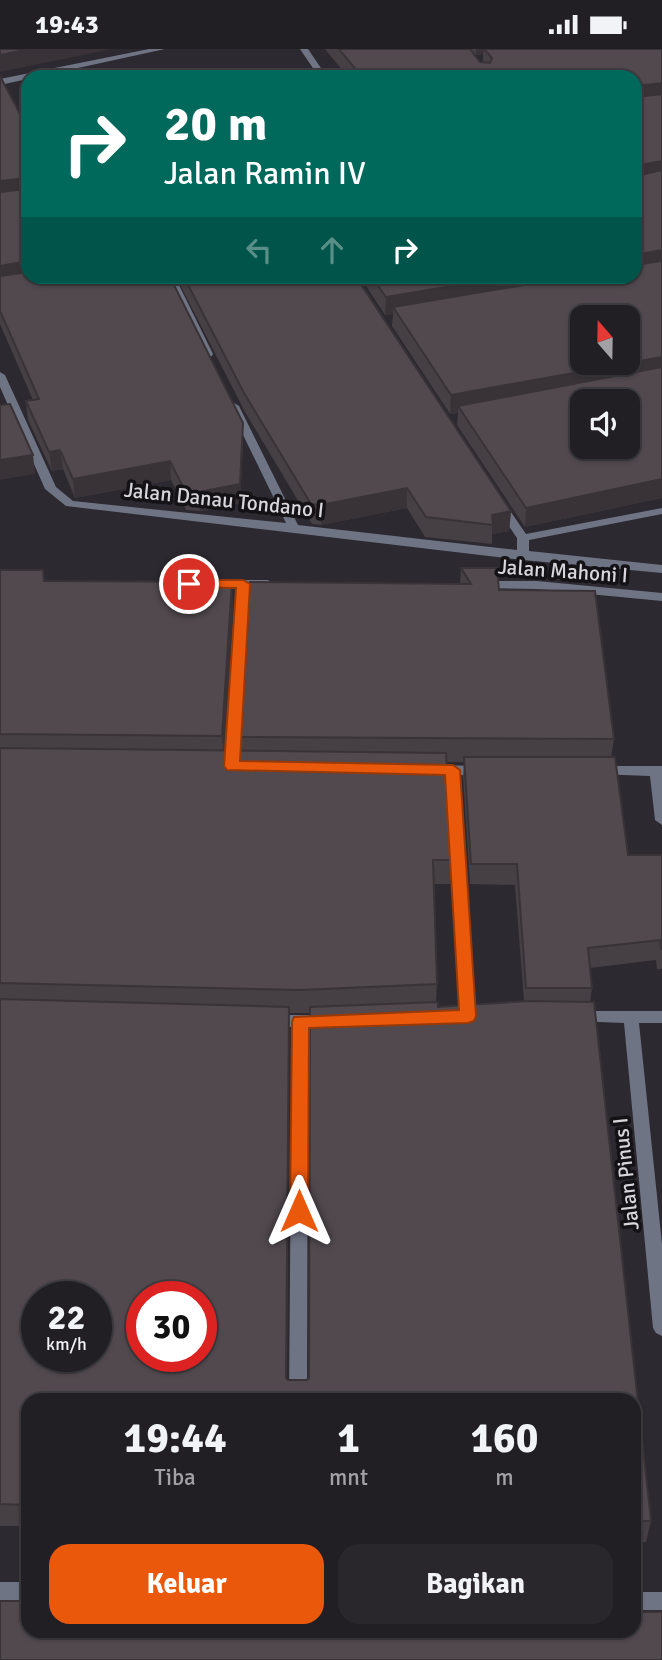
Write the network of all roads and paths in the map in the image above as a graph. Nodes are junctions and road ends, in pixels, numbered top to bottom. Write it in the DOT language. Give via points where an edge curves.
graph roads {
  1 [pos="162,49"];
  2 [pos="304,49"];
  3 [pos="59,70"];
  4 [pos="318,70"];
  5 [pos="21,78"];
  6 [pos="0,82"];
  7 [pos="173,284"];
  8 [pos="213,364"];
  9 [pos="0,375"];
  10 [pos="225,389"];
  11 [pos="492,492"];
  12 [pos="662,511"];
  13 [pos="293,526"];
  14 [pos="523,538"];
  15 [pos="523,556"];
  16 [pos="662,569"];
  17 [pos="202,584"];
  18 [pos="243,584"];
  19 [pos="283,584"];
  20 [pos="470,585"];
  21 [pos="662,597"];
  22 [pos="232,766"];
  23 [pos="411,770"];
  24 [pos="453,770"];
  25 [pos="493,771"];
  26 [pos="588,771"];
  27 [pos="659,771"];
  28 [pos="662,820"];
  29 [pos="468,1017"];
  30 [pos="563,1017"];
  31 [pos="631,1017"];
  32 [pos="662,1017"];
  33 [pos="259,1021"];
  34 [pos="342,1021"];
  35 [pos="300,1022"];
  36 [pos="662,1328"];
  37 [pos="298,1393"];
  38 [pos="0,1591"];
  39 [pos="21,1591"];
  40 [pos="641,1601"];
  41 [pos="662,1601"];
  1 -- 3 [label="street"];
  2 -- 4 [label="street"];
  5 -- 6 [label="street"];
  7 -- 8 [label="street"];
  9 -- 13 [label="street, Jalan Danau Tondano I" via="51,489 69,504"];
  10 -- 13 [label="street"];
  11 -- 14 [label="street"];
  12 -- 14 [label="street"];
  13 -- 15 [label="street, Jalan Danau Tondano I"];
  14 -- 15 [label="street"];
  15 -- 16 [label="street, Jalan Danau Tondano I"];
  17 -- 18 [label="street"];
  18 -- 19 [label="street"];
  18 -- 22 [label="street"];
  20 -- 21 [label="street, Jalan Mahoni I" via="537,585"];
  23 -- 24 [label="street"];
  24 -- 25 [label="street"];
  24 -- 29 [label="street"];
  26 -- 27 [label="street"];
  27 -- 28 [label="street"];
  30 -- 31 [label="street"];
  31 -- 32 [label="street"];
  31 -- 36 [label="street, Jalan Pinus I"];
  33 -- 35 [label="street"];
  34 -- 35 [label="street"];
  35 -- 37 [label="street"];
  38 -- 39 [label="street"];
  40 -- 41 [label="street"];
}
